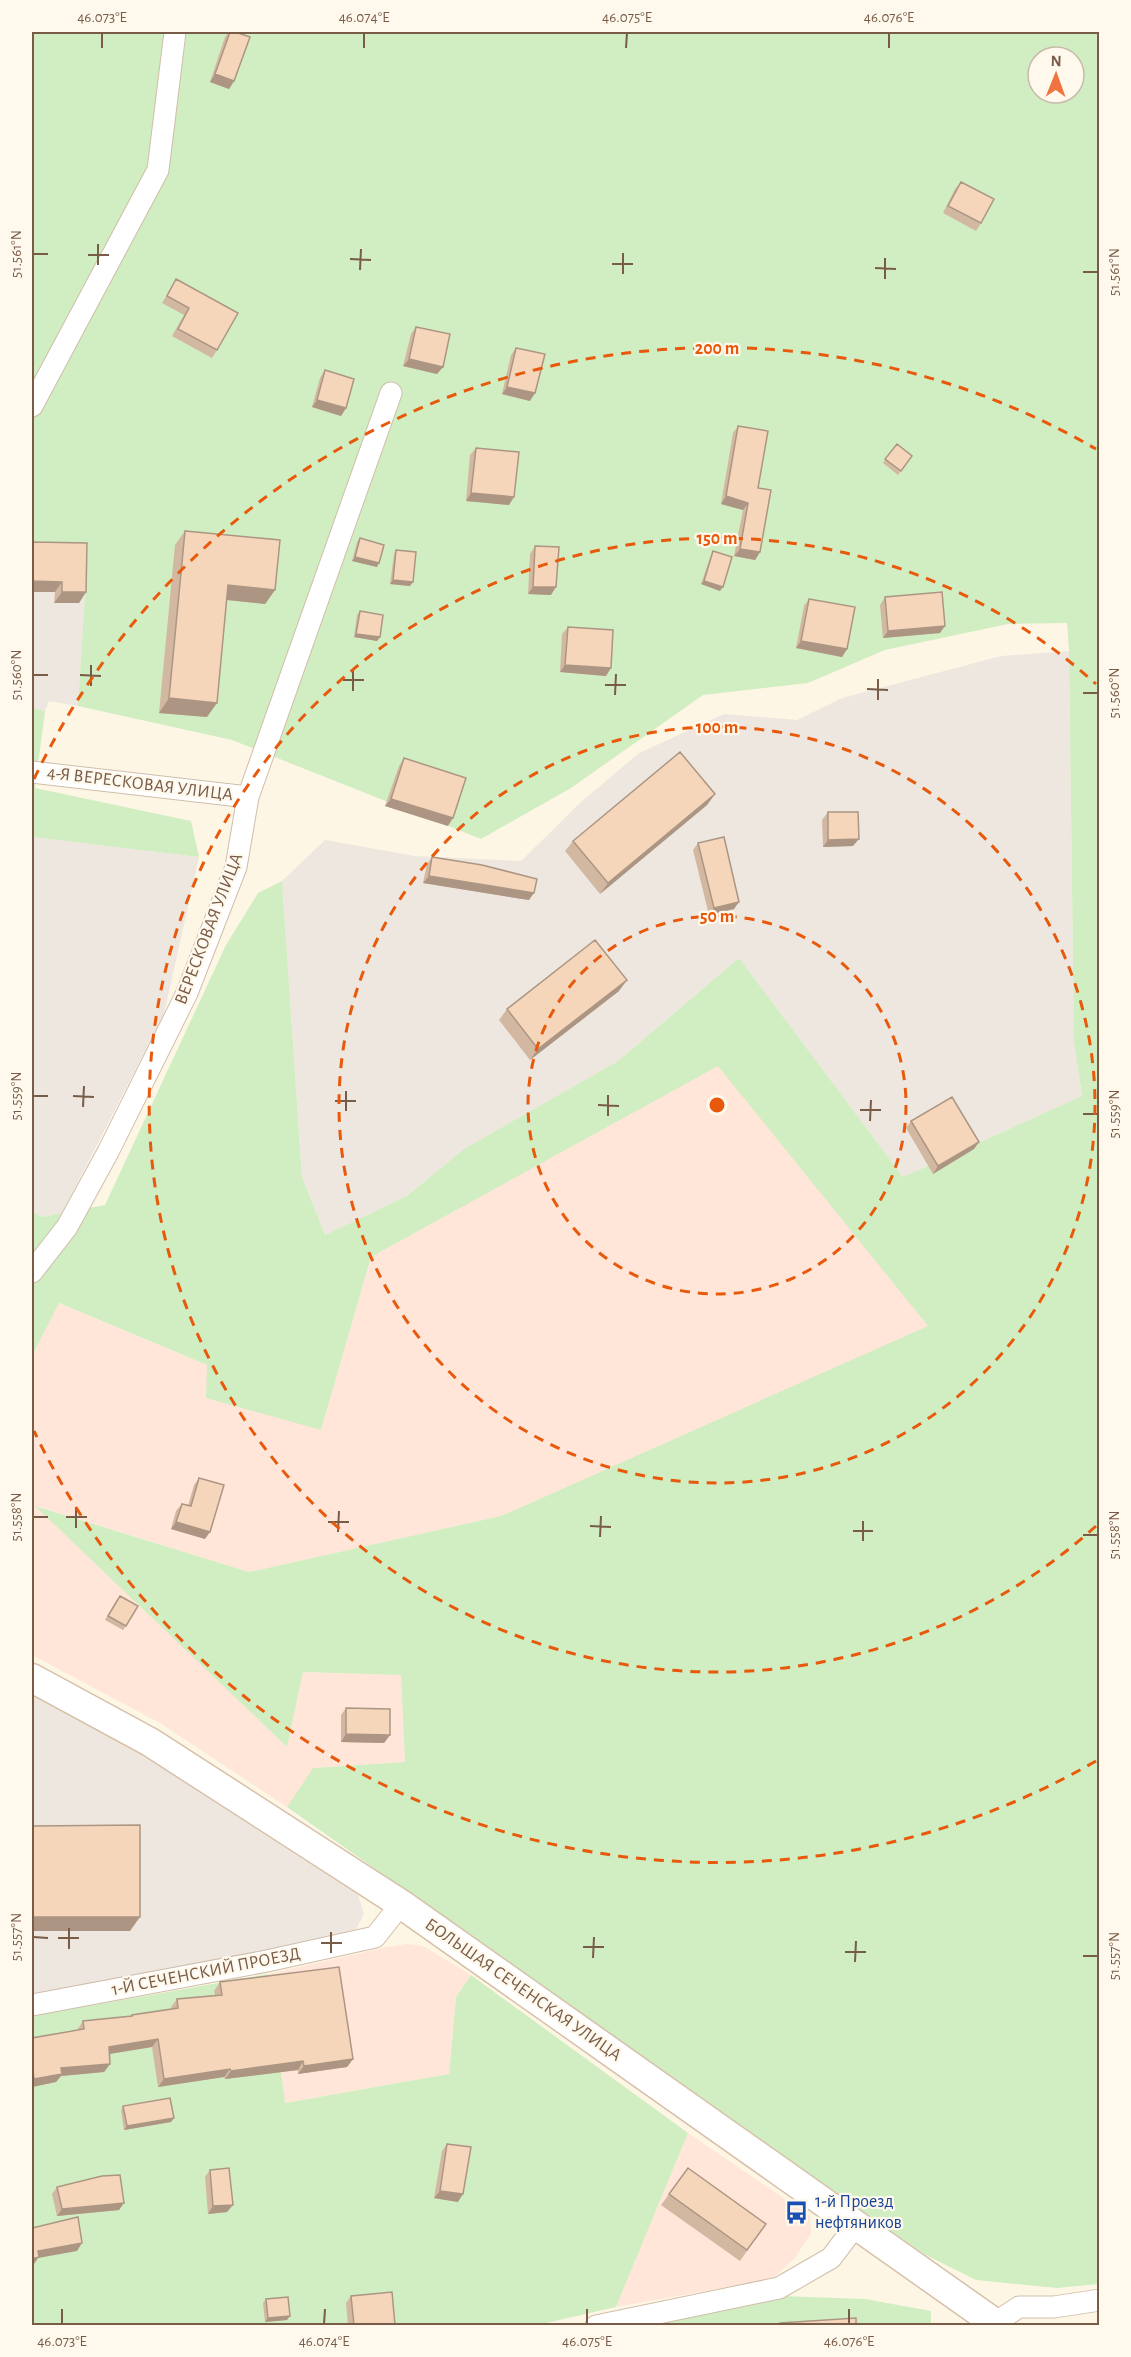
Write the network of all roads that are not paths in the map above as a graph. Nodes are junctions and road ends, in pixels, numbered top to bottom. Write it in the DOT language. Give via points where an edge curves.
graph roads {
  1 [pos="175,32"];
  2 [pos="391,393"];
  3 [pos="32,406"];
  4 [pos="32,772"];
  5 [pos="248,797"];
  6 [pos="32,1272"];
  7 [pos="32,1678"];
  8 [pos="401,1904"];
  9 [pos="32,2005"];
  10 [pos="856,2225"];
  11 [pos="1100,2300"];
  12 [pos="997,2324"];
  13 [pos="596,2325"];
  1 -- 3 [label="street" via="158,170"];
  2 -- 5 [label="street, ВЕРЕСКОВАЯ УЛИЦА"];
  4 -- 5 [label="street, 4-Я ВЕРЕСКОВАЯ УЛИЦА"];
  5 -- 6 [label="street, ВЕРЕСКОВАЯ УЛИЦА" via="236,867 187,993 68,1227"];
  7 -- 8 [label="street, БОЛЬШАЯ СЕЧЕНСКАЯ УЛИЦА" via="150,1742"];
  8 -- 9 [label="street, 1-Й СЕЧЕНСКИЙ ПРОЕЗД" via="375,1937"];
  8 -- 10 [label="street, БОЛЬШАЯ СЕЧЕНСКАЯ УЛИЦА"];
  10 -- 12 [label="street, БОЛЬШАЯ СЕЧЕНСКАЯ УЛИЦА"];
  10 -- 13 [label="street" via="831,2258 779,2288"];
  11 -- 12 [label="street" via="1054,2307 1019,2307"];
}
